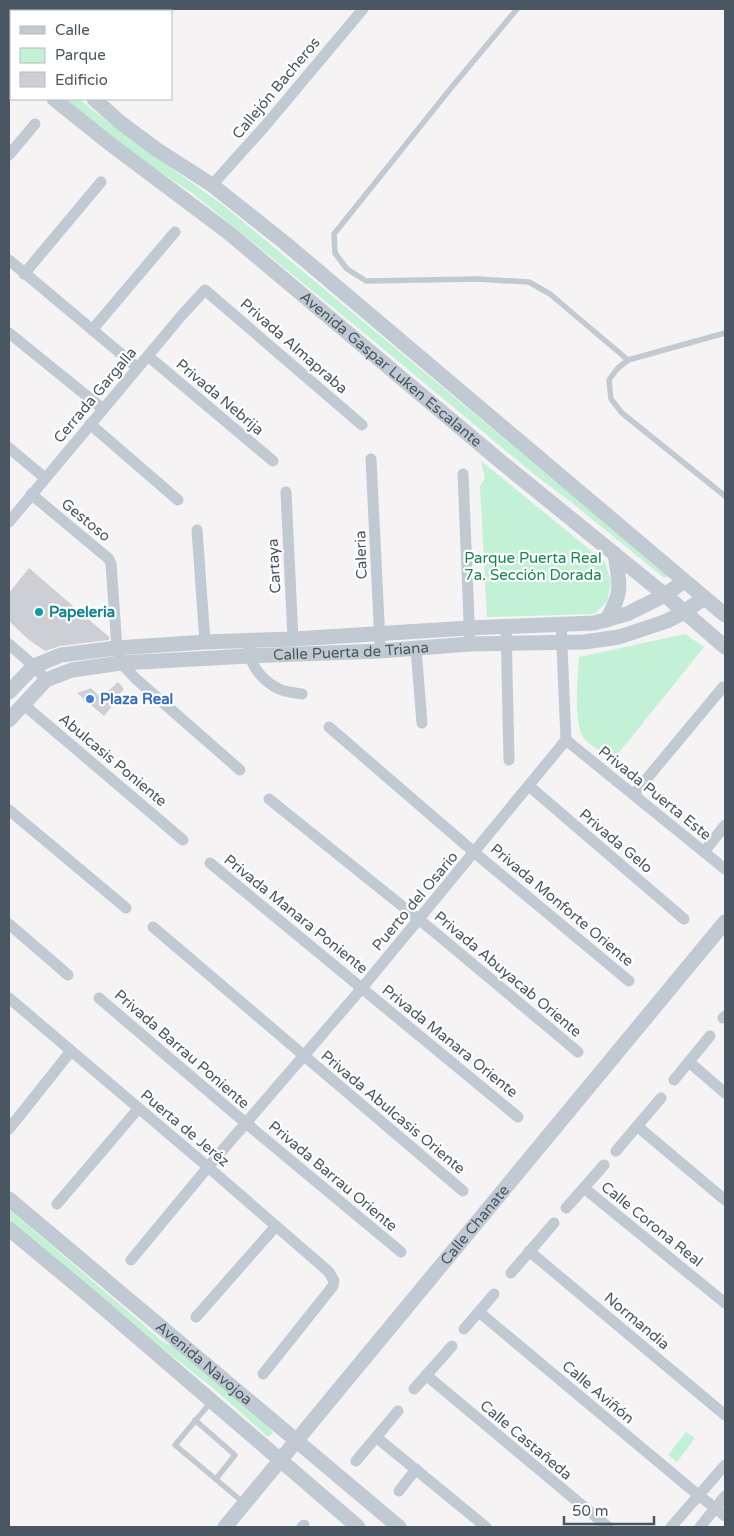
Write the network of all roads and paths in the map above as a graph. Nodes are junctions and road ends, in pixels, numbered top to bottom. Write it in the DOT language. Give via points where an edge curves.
graph roads {
  1 [pos="363,9"];
  2 [pos="517,9"];
  3 [pos="55,100"];
  4 [pos="95,100"];
  5 [pos="35,124"];
  6 [pos="9,155"];
  7 [pos="101,182"];
  8 [pos="212,185"];
  9 [pos="175,232"];
  10 [pos="9,260"];
  11 [pos="24,274"];
  12 [pos="205,290"];
  13 [pos="92,330"];
  14 [pos="9,333"];
  15 [pos="725,333"];
  16 [pos="148,356"];
  17 [pos="628,360"];
  18 [pos="138,368"];
  19 [pos="103,409"];
  20 [pos="90,424"];
  21 [pos="362,426"];
  22 [pos="9,448"];
  23 [pos="372,459"];
  24 [pos="273,461"];
  25 [pos="463,474"];
  26 [pos="45,478"];
  27 [pos="286,492"];
  28 [pos="31,494"];
  29 [pos="725,496"];
  30 [pos="178,500"];
  31 [pos="9,522"];
  32 [pos="197,530"];
  33 [pos="616,554"];
  34 [pos="684,581"];
  35 [pos="665,595"];
  36 [pos="704,598"];
  37 [pos="684,612"];
  38 [pos="627,614"];
  39 [pos="725,615"];
  40 [pos="607,620"];
  41 [pos="561,623"];
  42 [pos="506,626"];
  43 [pos="469,628"];
  44 [pos="635,632"];
  45 [pos="379,634"];
  46 [pos="292,639"];
  47 [pos="248,640"];
  48 [pos="204,642"];
  49 [pos="561,642"];
  50 [pos="507,643"];
  51 [pos="9,644"];
  52 [pos="470,644"];
  53 [pos="725,647"];
  54 [pos="117,648"];
  55 [pos="416,649"];
  56 [pos="380,650"];
  57 [pos="249,656"];
  58 [pos="121,663"];
  59 [pos="34,666"];
  60 [pos="46,680"];
  61 [pos="723,687"];
  62 [pos="9,692"];
  63 [pos="302,694"];
  64 [pos="24,703"];
  65 [pos="9,720"];
  66 [pos="422,723"];
  67 [pos="330,727"];
  68 [pos="566,740"];
  69 [pos="509,760"];
  70 [pos="240,770"];
  71 [pos="529,786"];
  72 [pos="634,794"];
  73 [pos="269,800"];
  74 [pos="9,810"];
  75 [pos="725,825"];
  76 [pos="183,840"];
  77 [pos="704,852"];
  78 [pos="475,853"];
  79 [pos="210,864"];
  80 [pos="725,869"];
  81 [pos="126,908"];
  82 [pos="419,919"];
  83 [pos="684,919"];
  84 [pos="725,922"];
  85 [pos="9,924"];
  86 [pos="153,927"];
  87 [pos="68,975"];
  88 [pos="630,981"];
  89 [pos="362,988"];
  90 [pos="9,998"];
  91 [pos="99,998"];
  92 [pos="710,1036"];
  93 [pos="71,1051"];
  94 [pos="578,1052"];
  95 [pos="304,1056"];
  96 [pos="689,1062"];
  97 [pos="674,1080"];
  98 [pos="725,1093"];
  99 [pos="661,1098"];
  100 [pos="138,1109"];
  101 [pos="518,1117"];
  102 [pos="246,1124"];
  103 [pos="637,1126"];
  104 [pos="9,1129"];
  105 [pos="616,1151"];
  106 [pos="604,1165"];
  107 [pos="208,1167"];
  108 [pos="584,1188"];
  109 [pos="463,1191"];
  110 [pos="9,1199"];
  111 [pos="725,1200"];
  112 [pos="57,1204"];
  113 [pos="566,1208"];
  114 [pos="554,1222"];
  115 [pos="276,1226"];
  116 [pos="9,1229"];
  117 [pos="529,1251"];
  118 [pos="401,1252"];
  119 [pos="131,1260"];
  120 [pos="511,1273"];
  121 [pos="494,1294"];
  122 [pos="725,1303"];
  123 [pos="479,1312"];
  124 [pos="196,1317"];
  125 [pos="464,1329"];
  126 [pos="452,1346"];
  127 [pos="263,1374"];
  128 [pos="426,1374"];
  129 [pos="414,1389"];
  130 [pos="211,1402"];
  131 [pos="398,1411"];
  132 [pos="725,1415"];
  133 [pos="196,1420"];
  134 [pos="376,1437"];
  135 [pos="296,1440"];
  136 [pos="280,1461"];
  137 [pos="356,1461"];
  138 [pos="725,1465"];
  139 [pos="416,1469"];
  140 [pos="216,1479"];
  141 [pos="399,1491"];
  142 [pos="699,1495"];
  143 [pos="725,1496"];
  144 [pos="245,1504"];
  145 [pos="716,1508"];
  146 [pos="725,1516"];
  147 [pos="225,1527"];
  148 [pos="358,1527"];
  149 [pos="399,1527"];
  150 [pos="485,1527"];
  151 [pos="608,1527"];
  152 [pos="671,1527"];
  153 [pos="700,1527"];
  1 -- 8 [label="street, Callejón Bacheros"];
  2 -- 17 [label="lane" via="334,234 335,253 346,269 366,281 477,279 529,282 550,294"];
  3 -- 33 [label="street, Avenida Gaspar Luken Escalante" via="229,233"];
  4 -- 8 [label="street, Avenida Gaspar Luken Escalante" via="142,139"];
  5 -- 6 [label="street"];
  7 -- 11 [label="street"];
  8 -- 34 [label="street, Avenida Gaspar Luken Escalante"];
  9 -- 13 [label="street"];
  10 -- 11 [label="street"];
  11 -- 13 [label="street"];
  12 -- 16 [label="street, Cerrada Gargalla"];
  12 -- 21 [label="street, Privada Almapraba"];
  13 -- 18 [label="street"];
  14 -- 19 [label="street"];
  15 -- 17 [label="lane"];
  16 -- 18 [label="street, Cerrada Gargalla"];
  16 -- 24 [label="street, Privada Nebrija"];
  17 -- 29 [label="lane" via="609,380 611,399 622,413"];
  18 -- 19 [label="street, Cerrada Gargalla"];
  19 -- 20 [label="street, Cerrada Gargalla"];
  20 -- 26 [label="street, Cerrada Gargalla"];
  20 -- 30 [label="street"];
  22 -- 26 [label="street"];
  23 -- 45 [label="street, Caleria"];
  25 -- 43 [label="street"];
  26 -- 28 [label="street, Cerrada Gargalla"];
  27 -- 46 [label="street, Cartaya"];
  28 -- 31 [label="street, Cerrada Gargalla"];
  28 -- 54 [label="street, Gestoso" via="109,559"];
  32 -- 48 [label="street"];
  33 -- 35 [label="street, Avenida Gaspar Luken Escalante"];
  33 -- 40 [label="street" via="620,591"];
  34 -- 35 [label="street, Calle Puerta de Triana"];
  34 -- 36 [label="street, Avenida Gaspar Luken Escalante"];
  35 -- 37 [label="street, Avenida Gaspar Luken Escalante"];
  35 -- 38 [label="street, Calle Puerta de Triana"];
  36 -- 37 [label="street, Calle Puerta de Triana"];
  36 -- 39 [label="street, Avenida Gaspar Luken Escalante"];
  37 -- 44 [label="street, Calle Puerta de Triana"];
  37 -- 53 [label="street, Avenida Gaspar Luken Escalante"];
  38 -- 40 [label="street, Calle Puerta de Triana"];
  38 -- 44 [label="street"];
  40 -- 41 [label="street, Calle Puerta de Triana"];
  41 -- 42 [label="street, Calle Puerta de Triana"];
  41 -- 49 [label="street"];
  42 -- 43 [label="street, Calle Puerta de Triana"];
  42 -- 50 [label="street"];
  43 -- 45 [label="street, Calle Puerta de Triana"];
  43 -- 52 [label="street"];
  44 -- 49 [label="street, Calle Puerta de Triana" via="600,640"];
  45 -- 46 [label="street, Calle Puerta de Triana"];
  45 -- 56 [label="street, Caleria"];
  46 -- 47 [label="street, Calle Puerta de Triana"];
  47 -- 48 [label="street, Calle Puerta de Triana"];
  47 -- 57 [label="street"];
  48 -- 54 [label="street, Calle Puerta de Triana"];
  49 -- 50 [label="street, Calle Puerta de Triana"];
  49 -- 68 [label="street"];
  50 -- 52 [label="street, Calle Puerta de Triana"];
  50 -- 69 [label="street"];
  51 -- 59 [label="street"];
  52 -- 55 [label="street, Calle Puerta de Triana"];
  54 -- 58 [label="street, Gestoso"];
  54 -- 59 [label="street, Calle Puerta de Triana" via="61,655"];
  55 -- 56 [label="street, Calle Puerta de Triana"];
  55 -- 66 [label="street"];
  56 -- 57 [label="street, Calle Puerta de Triana"];
  57 -- 58 [label="street, Calle Puerta de Triana"];
  57 -- 63 [label="street" via="255,669 272,684 285,691"];
  58 -- 60 [label="street, Calle Puerta de Triana" via="72,670"];
  58 -- 70 [label="street"];
  59 -- 60 [label="street"];
  59 -- 62 [label="street, Calle Puerta de Triana"];
  60 -- 64 [label="street, Calle Puerta de Triana"];
  61 -- 72 [label="street"];
  64 -- 65 [label="street, Calle Puerta de Triana"];
  64 -- 76 [label="street, Abulcasis Poniente"];
  67 -- 78 [label="street, Privada Monforte Oriente"];
  68 -- 71 [label="street, Puerto del Osario"];
  68 -- 72 [label="street, Privada Puerta Este"];
  71 -- 78 [label="street, Puerto del Osario"];
  71 -- 83 [label="street, Privada Gelo"];
  72 -- 77 [label="street, Privada Puerta Este"];
  73 -- 82 [label="street, Privada Abuyacab Oriente"];
  74 -- 81 [label="street"];
  75 -- 77 [label="street"];
  77 -- 80 [label="street, Privada Puerta Este"];
  78 -- 82 [label="street, Puerto del Osario"];
  78 -- 88 [label="street, Privada Monforte Oriente"];
  79 -- 89 [label="street, Privada Manara Poniente"];
  82 -- 89 [label="street, Puerto del Osario"];
  82 -- 94 [label="street, Privada Abuyacab Oriente"];
  84 -- 135 [label="street, Calle Chanate"];
  85 -- 87 [label="street"];
  86 -- 95 [label="street, Privada Abulcasis Oriente"];
  89 -- 95 [label="street, Puerto del Osario"];
  89 -- 101 [label="street, Privada Manara Oriente"];
  90 -- 93 [label="street, Puerta de Jeréz"];
  91 -- 102 [label="street, Privada Barrau Poniente"];
  92 -- 96 [label="street"];
  93 -- 100 [label="street, Puerta de Jeréz"];
  93 -- 104 [label="street"];
  95 -- 102 [label="street, Puerto del Osario"];
  95 -- 109 [label="street, Privada Abulcasis Oriente"];
  96 -- 97 [label="street"];
  96 -- 98 [label="street"];
  99 -- 103 [label="street"];
  100 -- 107 [label="street, Puerta de Jeréz"];
  100 -- 112 [label="street"];
  102 -- 107 [label="street, Puerto del Osario"];
  102 -- 118 [label="street, Privada Barrau Oriente"];
  103 -- 105 [label="street"];
  103 -- 111 [label="street"];
  106 -- 108 [label="street"];
  107 -- 115 [label="street, Puerta de Jeréz"];
  107 -- 119 [label="street, Puerto del Osario"];
  108 -- 113 [label="street"];
  108 -- 122 [label="street, Calle Corona Real"];
  110 -- 135 [label="street, Avenida Navojoa"];
  114 -- 117 [label="street"];
  115 -- 124 [label="street"];
  115 -- 127 [label="street, Puerta de Jeréz" via="329,1272 334,1281"];
  116 -- 130 [label="street, Avenida Navojoa"];
  117 -- 120 [label="street"];
  117 -- 132 [label="street, Normandia"];
  121 -- 123 [label="street"];
  123 -- 125 [label="street"];
  123 -- 142 [label="street, Calle Aviñón"];
  126 -- 128 [label="street"];
  128 -- 129 [label="street"];
  128 -- 151 [label="street, Calle Castañeda"];
  130 -- 133 [label="lane"];
  130 -- 136 [label="street, Avenida Navojoa"];
  131 -- 134 [label="street"];
  133 -- 140 [label="lane" via="235,1455"];
  133 -- 140 [label="lane" via="176,1445"];
  134 -- 137 [label="street"];
  134 -- 139 [label="street"];
  135 -- 136 [label="street, Calle Chanate"];
  135 -- 149 [label="street, Avenida Navojoa"];
  136 -- 144 [label="street, Calle Chanate"];
  136 -- 148 [label="street, Avenida Navojoa"];
  138 -- 142 [label="street"];
  139 -- 141 [label="street"];
  139 -- 150 [label="street"];
  140 -- 144 [label="lane"];
  142 -- 145 [label="street, Calle Aviñón"];
  142 -- 152 [label="street"];
  143 -- 145 [label="street"];
  144 -- 147 [label="street, Calle Chanate"];
  145 -- 146 [label="street, Calle Aviñón"];
  145 -- 153 [label="street"];
}
